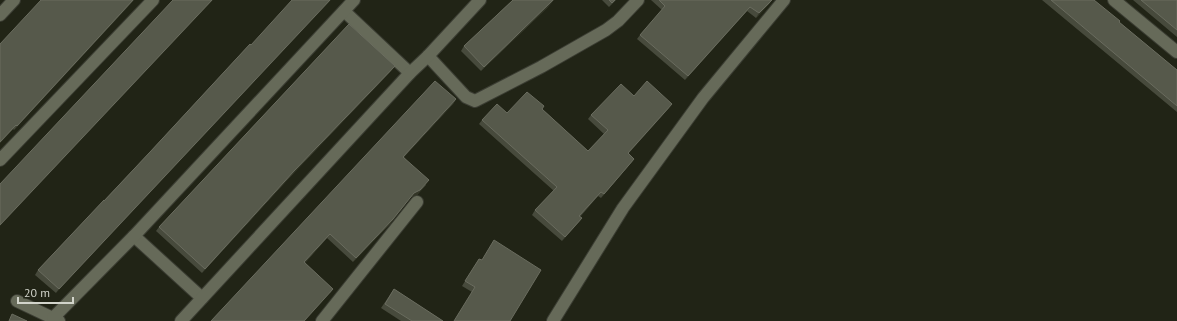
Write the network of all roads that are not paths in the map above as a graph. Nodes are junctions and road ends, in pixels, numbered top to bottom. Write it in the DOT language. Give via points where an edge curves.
graph roads {
  1 [pos="14,0"];
  2 [pos="153,0"];
  3 [pos="354,0"];
  4 [pos="480,0"];
  5 [pos="638,0"];
  6 [pos="784,0"];
  7 [pos="1114,0"];
  8 [pos="344,11"];
  9 [pos="0,15"];
  10 [pos="1177,52"];
  11 [pos="428,56"];
  12 [pos="410,74"];
  13 [pos="0,160"];
  14 [pos="417,202"];
  15 [pos="134,236"];
  16 [pos="202,298"];
  17 [pos="17,301"];
  18 [pos="56,320"];
  19 [pos="181,321"];
  20 [pos="322,321"];
  21 [pos="553,321"];
  1 -- 9 [label="street"];
  2 -- 13 [label="street"];
  3 -- 8 [label="street"];
  4 -- 11 [label="street"];
  5 -- 11 [label="street" via="606,30 475,101 466,98"];
  6 -- 21 [label="street" via="702,98 627,202"];
  7 -- 10 [label="street"];
  8 -- 12 [label="street"];
  8 -- 15 [label="street"];
  11 -- 12 [label="street"];
  12 -- 16 [label="street"];
  14 -- 20 [label="street"];
  15 -- 16 [label="street"];
  15 -- 18 [label="street"];
  16 -- 19 [label="street"];
  17 -- 18 [label="street"];
}
